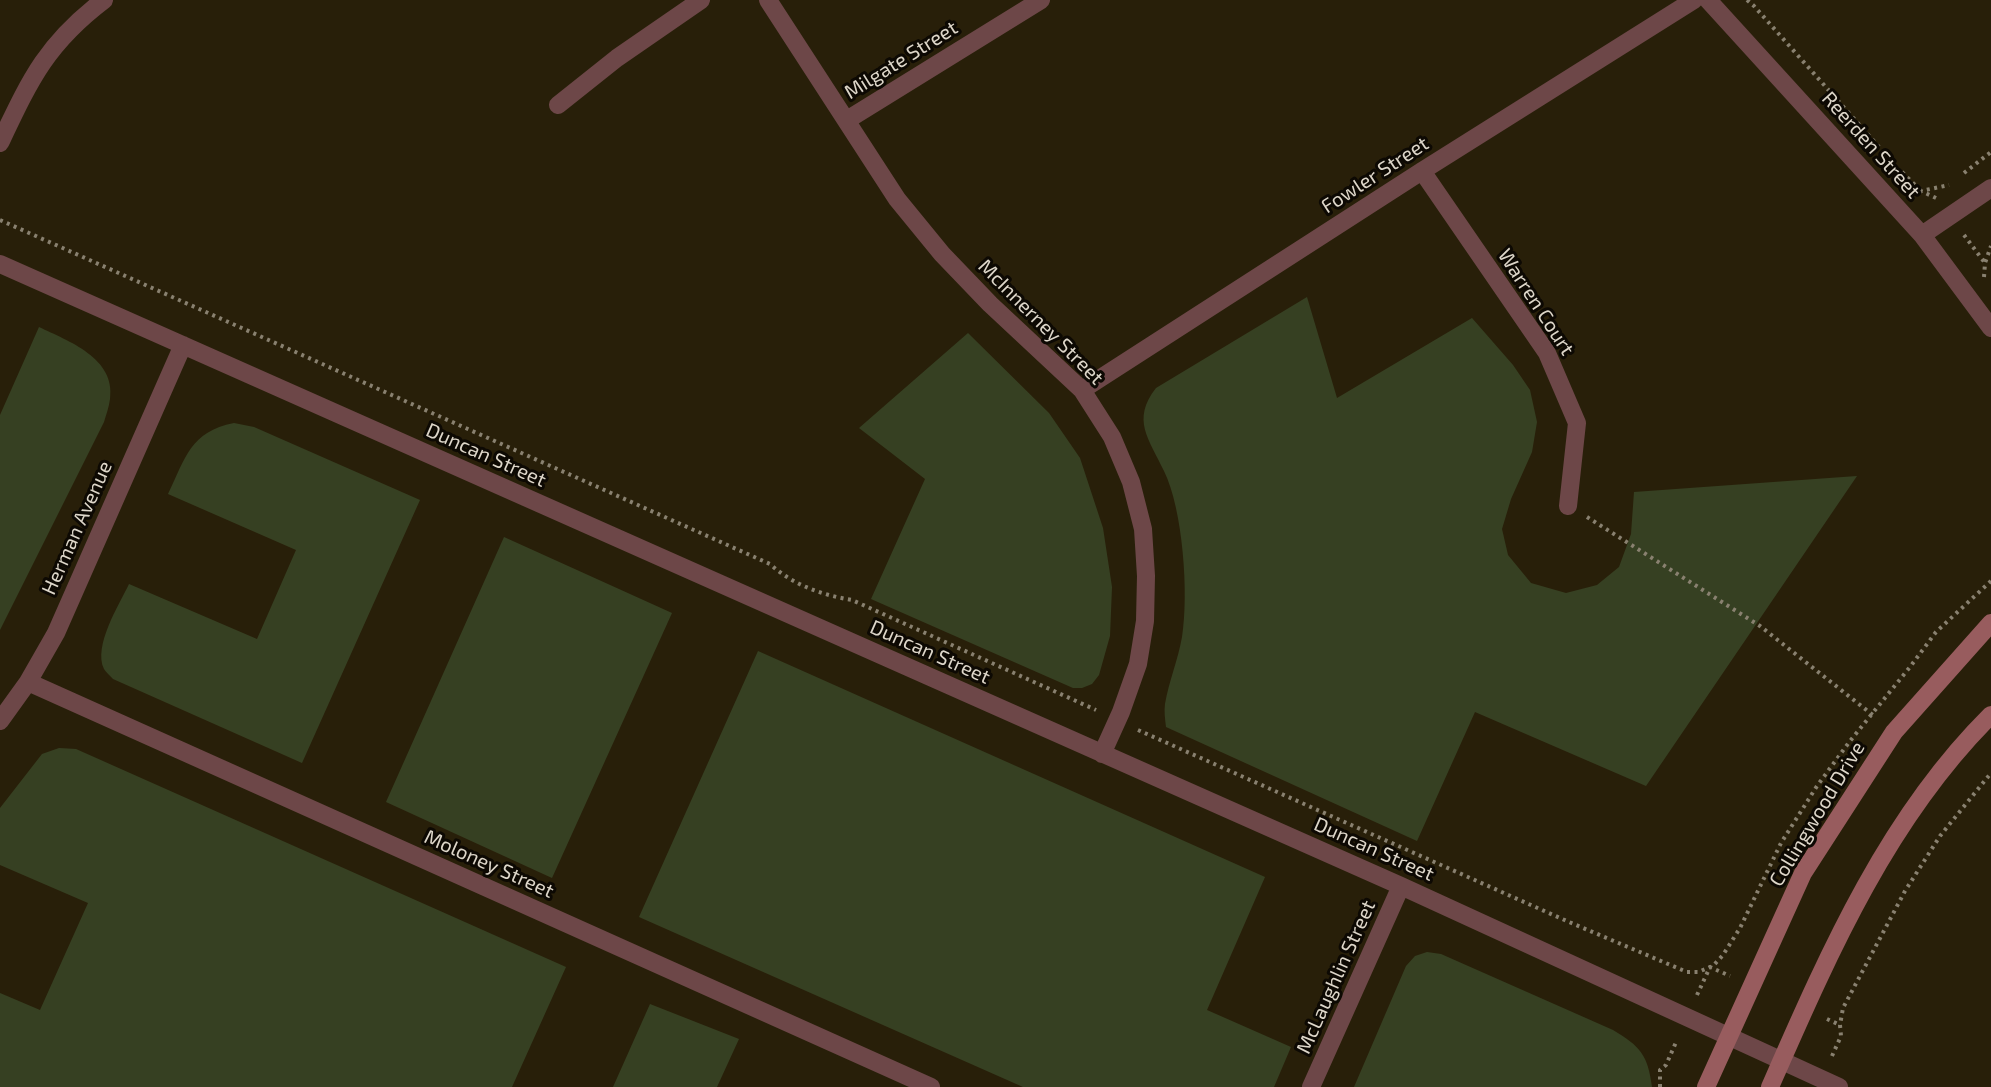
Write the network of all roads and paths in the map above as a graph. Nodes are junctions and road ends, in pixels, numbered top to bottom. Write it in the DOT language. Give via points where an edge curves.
graph roads {
  1 [pos="104,0"];
  2 [pos="701,0"];
  3 [pos="768,0"];
  4 [pos="1041,0"];
  5 [pos="1694,0"];
  6 [pos="1708,0"];
  7 [pos="1747,0"];
  8 [pos="558,105"];
  9 [pos="847,120"];
  10 [pos="0,143"];
  11 [pos="1881,149"];
  12 [pos="1895,166"];
  13 [pos="1422,171"];
  14 [pos="1991,188"];
  15 [pos="1922,191"];
  16 [pos="0,220"];
  17 [pos="1922,235"];
  18 [pos="1991,246"];
  19 [pos="0,264"];
  20 [pos="1988,283"];
  21 [pos="1991,328"];
  22 [pos="183,345"];
  23 [pos="1082,390"];
  24 [pos="1568,506"];
  25 [pos="1991,581"];
  26 [pos="1991,623"];
  27 [pos="28,682"];
  28 [pos="1872,714"];
  29 [pos="1991,715"];
  30 [pos="1117,720"];
  31 [pos="0,721"];
  32 [pos="1894,732"];
  33 [pos="1102,754"];
  34 [pos="1991,773"];
  35 [pos="1401,886"];
  36 [pos="1841,1036"];
  37 [pos="1729,1037"];
  38 [pos="1782,1061"];
  39 [pos="1666,1065"];
  40 [pos="1660,1085"];
  41 [pos="931,1087"];
  42 [pos="1311,1087"];
  43 [pos="1668,1087"];
  44 [pos="1706,1087"];
  45 [pos="1770,1087"];
  46 [pos="1839,1087"];
  1 -- 10 [label="street" via="72,26 47,54"];
  2 -- 8 [label="street"];
  3 -- 9 [label="street, McInnerney Street"];
  4 -- 9 [label="street, Milgate Street"];
  5 -- 13 [label="street, Fowler Street"];
  6 -- 17 [label="street, Reerden Street"];
  7 -- 11 [label="path"];
  9 -- 23 [label="street, McInnerney Street" via="897,200 934,245"];
  12 -- 15 [label="path"];
  13 -- 23 [label="street, Fowler Street"];
  13 -- 24 [label="street, Warren Court" via="1547,353 1577,423"];
  14 -- 17 [label="street"];
  16 -- 30 [label="path" via="760,559 785,577 828,596 852,600"];
  17 -- 21 [label="street, Reerden Street"];
  18 -- 20 [label="path" via="1985,263 1984,278"];
  19 -- 22 [label="street, Duncan Street"];
  22 -- 27 [label="street, Herman Avenue" via="56,633"];
  22 -- 33 [label="street, Duncan Street"];
  23 -- 30 [label="street, McInnerney Street" via="1112,437 1131,482 1143,529 1145,621 1138,664"];
  24 -- 28 [label="path" via="1760,626"];
  25 -- 28 [label="path" via="1936,632"];
  26 -- 32 [label="main road, Collingwood Drive"];
  27 -- 31 [label="street, Herman Avenue"];
  27 -- 41 [label="street, Moloney Street"];
  28 -- 30 [label="path" via="1817,786 1781,843 1723,956 1713,966 1698,972 1686,972 1569,922"];
  28 -- 32 [label="path"];
  29 -- 38 [label="main road" via="1940,771 1868,879"];
  30 -- 33 [label="street, McInnerney Street"];
  32 -- 37 [label="main road, Collingwood Drive" via="1803,873"];
  33 -- 35 [label="street, Duncan Street"];
  34 -- 36 [label="path" via="1940,836 1905,891 1843,1008"];
  35 -- 37 [label="street, Duncan Street"];
  35 -- 42 [label="street, McLaughlin Street"];
  37 -- 38 [label="street, Duncan Street"];
  37 -- 44 [label="main road, Collingwood Drive"];
  38 -- 45 [label="main road"];
  38 -- 46 [label="street, Duncan Street"];
  39 -- 40 [label="path" via="1660,1070"];
  40 -- 43 [label="path"];
}
